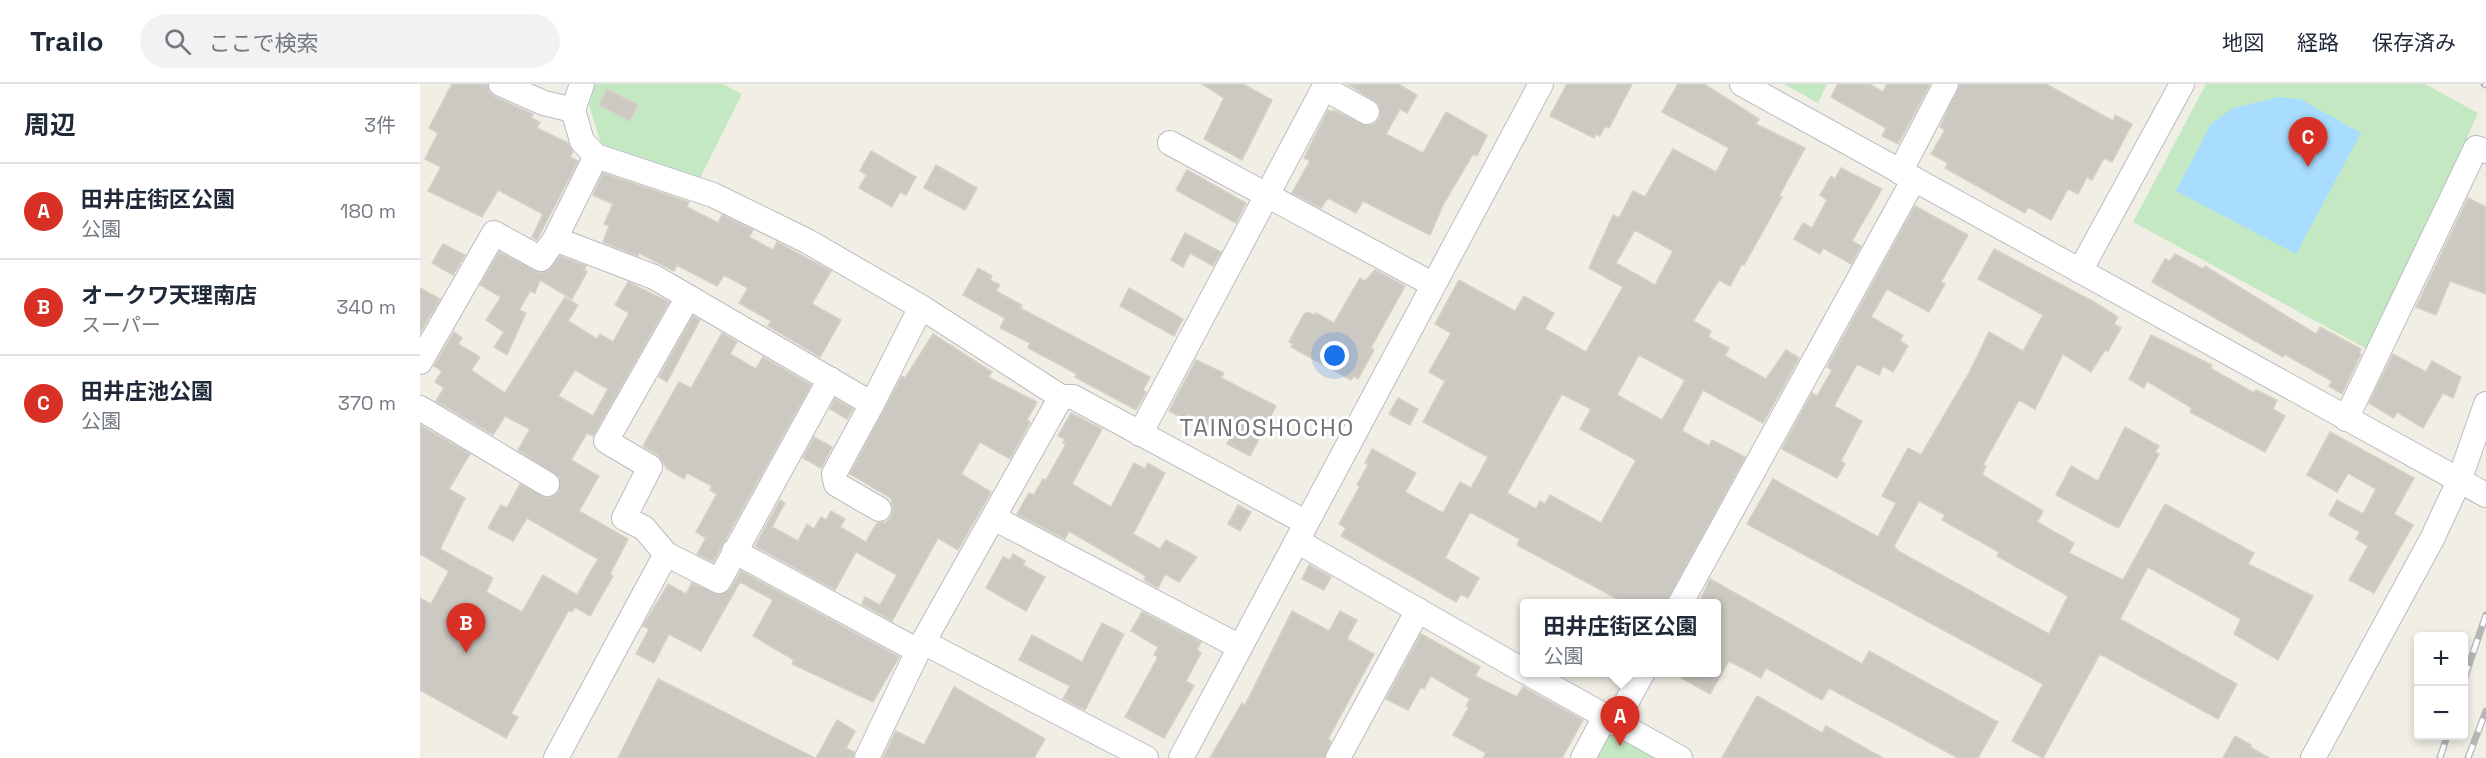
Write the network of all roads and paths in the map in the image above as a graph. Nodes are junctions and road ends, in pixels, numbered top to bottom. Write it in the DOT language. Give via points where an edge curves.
graph roads {
  1 [pos="501,84"];
  2 [pos="582,84"];
  3 [pos="1540,84"];
  4 [pos="1742,84"];
  5 [pos="1946,84"];
  6 [pos="2182,84"];
  7 [pos="1319,87"];
  8 [pos="573,110"];
  9 [pos="1367,112"];
  10 [pos="1170,143"];
  11 [pos="2481,149"];
  12 [pos="596,156"];
  13 [pos="1907,176"];
  14 [pos="1267,197"];
  15 [pos="555,239"];
  16 [pos="2080,271"];
  17 [pos="1432,284"];
  18 [pos="688,297"];
  19 [pos="921,307"];
  20 [pos="420,362"];
  21 [pos="830,379"];
  22 [pos="1061,397"];
  23 [pos="872,404"];
  24 [pos="2486,404"];
  25 [pos="420,408"];
  26 [pos="2346,419"];
  27 [pos="1140,434"];
  28 [pos="2459,481"];
  29 [pos="547,484"];
  30 [pos="2486,495"];
  31 [pos="879,509"];
  32 [pos="994,518"];
  33 [pos="1301,532"];
  34 [pos="734,551"];
  35 [pos="666,554"];
  36 [pos="1682,599"];
  37 [pos="1418,610"];
  38 [pos="921,646"];
  39 [pos="1240,647"];
  40 [pos="1520,669"];
  41 [pos="1534,677"];
  42 [pos="1639,677"];
  43 [pos="1610,720"];
  44 [pos="556,758"];
  45 [pos="867,758"];
  46 [pos="1146,758"];
  47 [pos="1180,758"];
  48 [pos="1338,758"];
  49 [pos="1583,758"];
  50 [pos="1680,758"];
  51 [pos="2313,758"];
  1 -- 8 [label="street" via="544,103"];
  2 -- 8 [label="street"];
  3 -- 17 [label="street"];
  4 -- 13 [label="street"];
  5 -- 13 [label="street"];
  6 -- 16 [label="street"];
  7 -- 9 [label="street"];
  7 -- 14 [label="street"];
  8 -- 12 [label="street" via="582,141"];
  10 -- 14 [label="street"];
  11 -- 26 [label="street"];
  12 -- 15 [label="street"];
  12 -- 19 [label="street" via="713,195 807,241"];
  13 -- 16 [label="street"];
  13 -- 36 [label="street"];
  14 -- 17 [label="street"];
  14 -- 27 [label="street"];
  15 -- 18 [label="street" via="654,277"];
  15 -- 20 [label="street" via="541,260 494,233"];
  16 -- 26 [label="street"];
  17 -- 33 [label="street"];
  18 -- 21 [label="street"];
  18 -- 35 [label="street" via="606,441 650,467 624,518 644,528"];
  19 -- 22 [label="street"];
  19 -- 23 [label="street"];
  21 -- 23 [label="street"];
  21 -- 34 [label="street"];
  22 -- 27 [label="street" via="1073,397"];
  22 -- 32 [label="street"];
  23 -- 31 [label="street" via="834,474 836,484"];
  24 -- 28 [label="street"];
  25 -- 29 [label="street"];
  26 -- 28 [label="street"];
  27 -- 33 [label="street"];
  28 -- 30 [label="street"];
  28 -- 51 [label="street" via="2432,539"];
  32 -- 38 [label="street"];
  32 -- 39 [label="street"];
  33 -- 37 [label="street"];
  33 -- 39 [label="street"];
  34 -- 35 [label="street" via="719,581"];
  34 -- 38 [label="street"];
  35 -- 44 [label="street"];
  37 -- 40 [label="street"];
  37 -- 48 [label="street"];
  38 -- 45 [label="street"];
  38 -- 46 [label="street"];
  39 -- 47 [label="street"];
  41 -- 43 [label="street"];
  42 -- 43 [label="street"];
  43 -- 49 [label="street"];
  43 -- 50 [label="street"];
}
